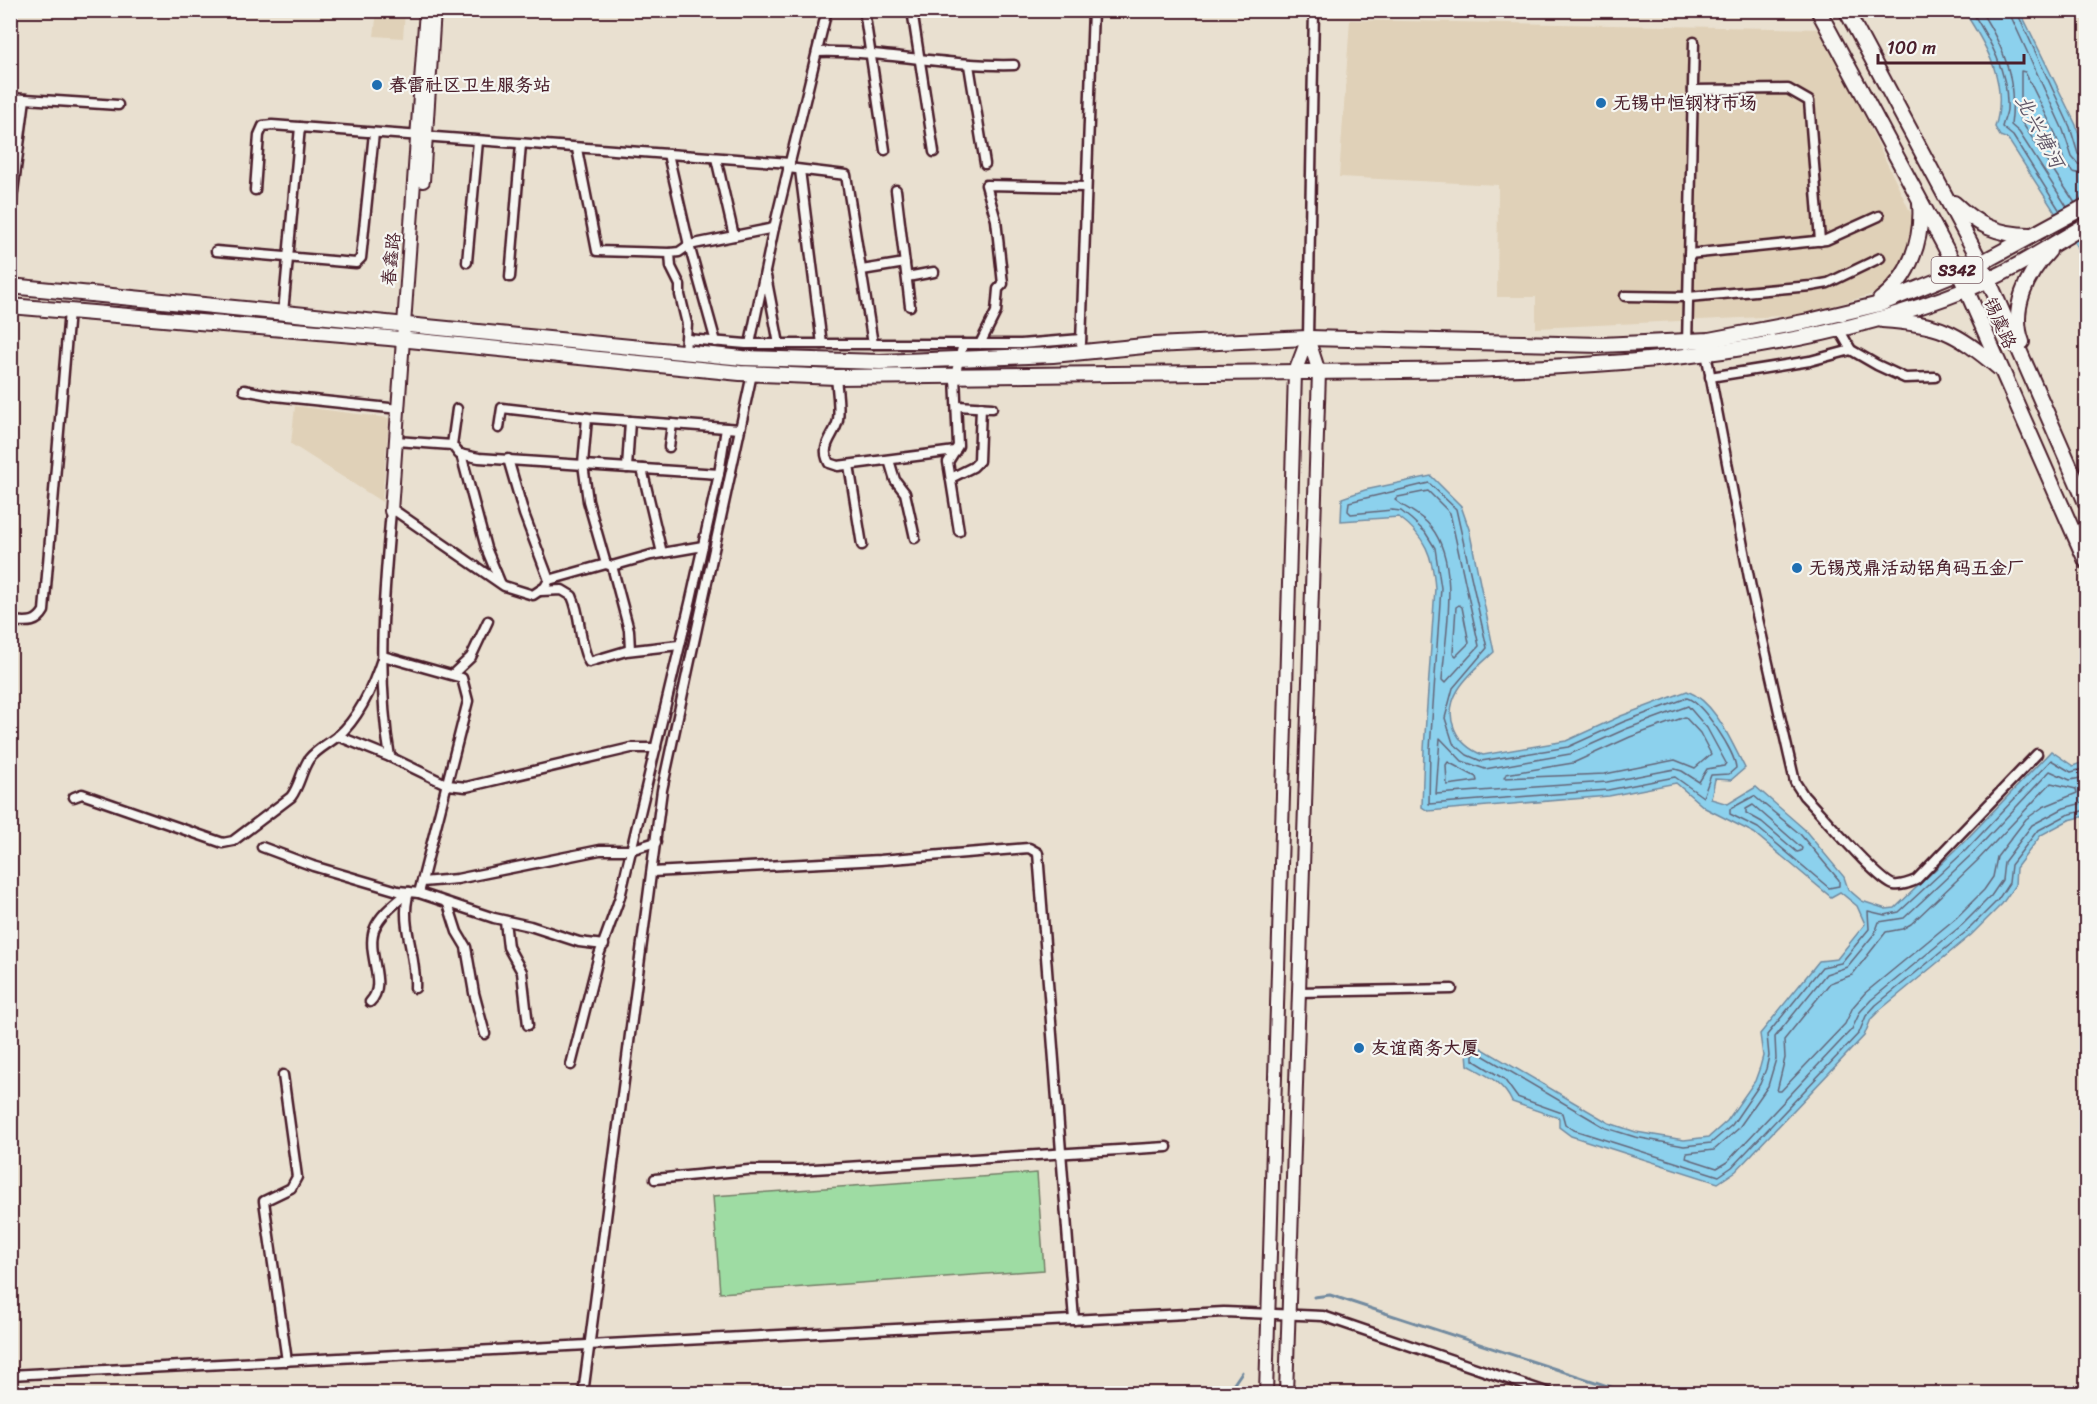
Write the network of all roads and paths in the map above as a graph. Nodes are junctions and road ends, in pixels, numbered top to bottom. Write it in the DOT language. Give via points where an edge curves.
graph roads {
  1 [pos="426,10"];
  2 [pos="435,10"];
  3 [pos="827,10"];
  4 [pos="864,10"];
  5 [pos="912,10"];
  6 [pos="1093,10"];
  7 [pos="1314,10"];
  8 [pos="1818,10"];
  9 [pos="1846,10"];
  10 [pos="1694,42"];
  11 [pos="817,52"];
  12 [pos="870,54"];
  13 [pos="920,59"];
  14 [pos="969,65"];
  15 [pos="1014,65"];
  16 [pos="1693,90"];
  17 [pos="10,98"];
  18 [pos="25,99"];
  19 [pos="118,105"];
  20 [pos="300,127"];
  21 [pos="374,133"];
  22 [pos="423,136"];
  23 [pos="478,141"];
  24 [pos="521,144"];
  25 [pos="577,149"];
  26 [pos="885,150"];
  27 [pos="934,152"];
  28 [pos="668,154"];
  29 [pos="716,158"];
  30 [pos="985,164"];
  31 [pos="789,166"];
  32 [pos="800,170"];
  33 [pos="1086,187"];
  34 [pos="255,190"];
  35 [pos="896,190"];
  36 [pos="1919,196"];
  37 [pos="1946,196"];
  38 [pos="2086,206"];
  39 [pos="10,215"];
  40 [pos="1879,216"];
  41 [pos="2086,225"];
  42 [pos="774,228"];
  43 [pos="2032,235"];
  44 [pos="734,236"];
  45 [pos="1820,241"];
  46 [pos="2058,241"];
  47 [pos="689,245"];
  48 [pos="216,251"];
  49 [pos="670,253"];
  50 [pos="1689,254"];
  51 [pos="290,257"];
  52 [pos="1880,258"];
  53 [pos="467,262"];
  54 [pos="905,263"];
  55 [pos="1981,264"];
  56 [pos="862,270"];
  57 [pos="765,271"];
  58 [pos="934,272"];
  59 [pos="1959,273"];
  60 [pos="510,277"];
  61 [pos="907,277"];
  62 [pos="1989,280"];
  63 [pos="10,286"];
  64 [pos="1966,290"];
  65 [pos="1625,296"];
  66 [pos="1688,297"];
  67 [pos="10,306"];
  68 [pos="910,306"];
  69 [pos="69,311"];
  70 [pos="283,313"];
  71 [pos="1872,313"];
  72 [pos="404,325"];
  73 [pos="1839,329"];
  74 [pos="1308,338"];
  75 [pos="404,340"];
  76 [pos="716,342"];
  77 [pos="750,344"];
  78 [pos="779,344"];
  79 [pos="822,344"];
  80 [pos="873,344"];
  81 [pos="963,344"];
  82 [pos="980,344"];
  83 [pos="1081,345"];
  84 [pos="686,346"];
  85 [pos="1687,348"];
  86 [pos="1851,350"];
  87 [pos="1706,353"];
  88 [pos="959,359"];
  89 [pos="2003,371"];
  90 [pos="1294,372"];
  91 [pos="1319,372"];
  92 [pos="752,374"];
  93 [pos="955,376"];
  94 [pos="836,377"];
  95 [pos="1710,377"];
  96 [pos="1935,377"];
  97 [pos="244,390"];
  98 [pos="957,406"];
  99 [pos="981,407"];
  100 [pos="992,408"];
  101 [pos="399,409"];
  102 [pos="457,409"];
  103 [pos="587,418"];
  104 [pos="630,421"];
  105 [pos="672,424"];
  106 [pos="2053,424"];
  107 [pos="499,428"];
  108 [pos="726,428"];
  109 [pos="740,429"];
  110 [pos="396,441"];
  111 [pos="452,445"];
  112 [pos="669,447"];
  113 [pos="955,451"];
  114 [pos="461,454"];
  115 [pos="508,459"];
  116 [pos="890,460"];
  117 [pos="584,464"];
  118 [pos="849,465"];
  119 [pos="627,468"];
  120 [pos="642,469"];
  121 [pos="719,474"];
  122 [pos="951,478"];
  123 [pos="2086,503"];
  124 [pos="391,509"];
  125 [pos="959,531"];
  126 [pos="915,538"];
  127 [pos="862,545"];
  128 [pos="703,546"];
  129 [pos="662,553"];
  130 [pos="2086,561"];
  131 [pos="609,565"];
  132 [pos="549,580"];
  133 [pos="501,583"];
  134 [pos="540,591"];
  135 [pos="10,621"];
  136 [pos="488,621"];
  137 [pos="679,645"];
  138 [pos="630,650"];
  139 [pos="383,656"];
  140 [pos="453,674"];
  141 [pos="338,736"];
  142 [pos="656,748"];
  143 [pos="2037,754"];
  144 [pos="390,757"];
  145 [pos="448,785"];
  146 [pos="74,797"];
  147 [pos="656,842"];
  148 [pos="262,847"];
  149 [pos="630,850"];
  150 [pos="652,872"];
  151 [pos="422,882"];
  152 [pos="409,892"];
  153 [pos="419,893"];
  154 [pos="448,904"];
  155 [pos="505,921"];
  156 [pos="604,945"];
  157 [pos="415,988"];
  158 [pos="1452,989"];
  159 [pos="1299,992"];
  160 [pos="370,1002"];
  161 [pos="528,1025"];
  162 [pos="485,1034"];
  163 [pos="571,1065"];
  164 [pos="283,1075"];
  165 [pos="1167,1147"];
  166 [pos="1061,1155"];
  167 [pos="655,1179"];
  168 [pos="1269,1314"];
  169 [pos="1289,1314"];
  170 [pos="1074,1320"];
  171 [pos="589,1345"];
  172 [pos="287,1361"];
  173 [pos="11,1375"];
  174 [pos="583,1394"];
  175 [pos="1266,1394"];
  176 [pos="1286,1394"];
  177 [pos="1552,1394"];
  1 -- 22 [label="main road, 春鑫路"];
  2 -- 22 [label="main road, 春鑫路"];
  3 -- 11 [label="street"];
  4 -- 12 [label="street"];
  5 -- 13 [label="street"];
  6 -- 33 [label="street"];
  7 -- 74 [label="street"];
  8 -- 36 [label="main road, 锡虞路 / S342"];
  9 -- 37 [label="main road, 锡虞路 / S342"];
  10 -- 16 [label="street"];
  11 -- 12 [label="street"];
  11 -- 31 [label="street"];
  12 -- 13 [label="street"];
  12 -- 26 [label="street"];
  13 -- 14 [label="street"];
  13 -- 27 [label="street"];
  14 -- 15 [label="street"];
  14 -- 30 [label="street"];
  16 -- 45 [label="street" via="1788,89 1809,101"];
  16 -- 50 [label="street"];
  17 -- 18 [label="street"];
  18 -- 19 [label="street"];
  18 -- 39 [label="street"];
  20 -- 21 [label="street"];
  20 -- 34 [label="street" via="263,126"];
  20 -- 51 [label="street"];
  21 -- 22 [label="street"];
  21 -- 51 [label="street" via="361,258 356,263"];
  22 -- 23 [label="street"];
  22 -- 72 [label="main road, 春鑫路" via="412,302"];
  23 -- 24 [label="street"];
  23 -- 53 [label="street"];
  24 -- 25 [label="street"];
  24 -- 60 [label="street"];
  25 -- 28 [label="street"];
  25 -- 49 [label="street" via="597,250"];
  28 -- 29 [label="street"];
  28 -- 47 [label="street"];
  29 -- 31 [label="street"];
  29 -- 44 [label="street"];
  31 -- 32 [label="street"];
  31 -- 42 [label="street"];
  32 -- 56 [label="street" via="846,175"];
  32 -- 79 [label="street"];
  33 -- 82 [label="street" via="986,185 996,220 1003,284 998,289 996,312"];
  33 -- 83 [label="street"];
  35 -- 54 [label="street"];
  36 -- 59 [label="main road, 锡虞路 / S342"];
  36 -- 71 [label="main road" via="1920,228 1912,259"];
  37 -- 43 [label="main road" via="1972,221 1987,228"];
  37 -- 55 [label="main road, 锡虞路 / S342"];
  38 -- 43 [label="main road"];
  40 -- 45 [label="street"];
  41 -- 46 [label="main road"];
  42 -- 44 [label="street"];
  42 -- 57 [label="street"];
  43 -- 55 [label="main road"];
  44 -- 47 [label="street"];
  45 -- 50 [label="street"];
  46 -- 62 [label="main road"];
  46 -- 106 [label="main road" via="2030,275 2018,317 2030,370"];
  47 -- 49 [label="street"];
  47 -- 76 [label="street"];
  48 -- 51 [label="street"];
  49 -- 84 [label="street" via="671,267 680,285"];
  50 -- 66 [label="street"];
  51 -- 70 [label="street"];
  52 -- 66 [label="street" via="1828,283"];
  54 -- 56 [label="street"];
  54 -- 61 [label="street"];
  55 -- 59 [label="main road"];
  55 -- 62 [label="main road, 锡虞路 / S342"];
  56 -- 80 [label="street"];
  57 -- 77 [label="street"];
  57 -- 78 [label="street"];
  58 -- 61 [label="street"];
  59 -- 64 [label="main road, 锡虞路 / S342"];
  59 -- 71 [label="main road"];
  61 -- 68 [label="street"];
  62 -- 64 [label="main road"];
  62 -- 106 [label="main road, 锡虞路 / S342"];
  63 -- 70 [label="main road"];
  64 -- 71 [label="main road"];
  64 -- 89 [label="main road, 锡虞路 / S342"];
  65 -- 66 [label="street"];
  66 -- 85 [label="street"];
  67 -- 69 [label="main road"];
  69 -- 75 [label="main road"];
  69 -- 135 [label="street" via="44,611 39,620 31,623"];
  70 -- 72 [label="main road"];
  71 -- 73 [label="main road"];
  71 -- 85 [label="main road" via="1709,340"];
  71 -- 89 [label="main road" via="1938,327 1967,342"];
  72 -- 75 [label="main road, 春鑫路"];
  72 -- 84 [label="main road"];
  73 -- 86 [label="street"];
  73 -- 87 [label="main road" via="1776,344"];
  74 -- 83 [label="main road"];
  74 -- 85 [label="main road"];
  74 -- 90 [label="main road"];
  74 -- 91 [label="main road"];
  75 -- 92 [label="main road"];
  75 -- 101 [label="main road, 春鑫路"];
  76 -- 77 [label="street"];
  76 -- 84 [label="street"];
  77 -- 78 [label="street"];
  78 -- 79 [label="street"];
  79 -- 80 [label="street"];
  80 -- 81 [label="street"];
  81 -- 82 [label="street"];
  81 -- 88 [label="street"];
  82 -- 83 [label="street"];
  83 -- 88 [label="main road"];
  84 -- 88 [label="main road" via="743,358 880,362"];
  85 -- 87 [label="main road"];
  85 -- 91 [label="main road" via="1469,371"];
  86 -- 95 [label="street" via="1810,361"];
  86 -- 96 [label="street" via="1905,378"];
  87 -- 95 [label="street"];
  88 -- 93 [label="street"];
  89 -- 130 [label="main road, 锡虞路 / S342"];
  90 -- 91 [label="main road"];
  90 -- 93 [label="main road"];
  90 -- 168 [label="main road"];
  91 -- 159 [label="main road"];
  92 -- 94 [label="main road"];
  92 -- 109 [label="street"];
  93 -- 94 [label="main road"];
  93 -- 98 [label="street"];
  94 -- 118 [label="street" via="838,416 827,441 826,458 832,465"];
  95 -- 143 [label="street" via="1774,690 1796,782 1804,796 1874,870 1890,883 1904,885 1916,880"];
  97 -- 101 [label="street"];
  98 -- 99 [label="street"];
  98 -- 113 [label="street"];
  99 -- 100 [label="street"];
  99 -- 122 [label="street" via="979,461"];
  101 -- 110 [label="main road, 春鑫路"];
  102 -- 111 [label="street"];
  103 -- 104 [label="street"];
  103 -- 107 [label="street" via="502,408"];
  103 -- 117 [label="street"];
  104 -- 105 [label="street"];
  104 -- 119 [label="street"];
  105 -- 108 [label="street"];
  105 -- 112 [label="street"];
  106 -- 123 [label="main road, 锡虞路 / S342"];
  108 -- 109 [label="street"];
  108 -- 121 [label="street"];
  109 -- 147 [label="street" via="663,789"];
  110 -- 111 [label="street"];
  110 -- 124 [label="main road, 春鑫路"];
  111 -- 114 [label="street"];
  113 -- 116 [label="street"];
  113 -- 122 [label="street" via="948,462"];
  114 -- 115 [label="street"];
  114 -- 133 [label="street" via="486,548"];
  115 -- 117 [label="street"];
  115 -- 132 [label="street"];
  116 -- 118 [label="street"];
  116 -- 126 [label="street" via="895,480 905,493"];
  117 -- 119 [label="street"];
  117 -- 131 [label="street" via="588,501"];
  118 -- 127 [label="street"];
  119 -- 120 [label="street"];
  120 -- 121 [label="street"];
  120 -- 129 [label="street"];
  121 -- 128 [label="street"];
  122 -- 125 [label="street"];
  124 -- 133 [label="street"];
  124 -- 139 [label="street"];
  128 -- 129 [label="street"];
  128 -- 137 [label="street"];
  129 -- 131 [label="street"];
  131 -- 132 [label="street"];
  131 -- 138 [label="street"];
  132 -- 134 [label="street"];
  133 -- 134 [label="street" via="533,595"];
  134 -- 138 [label="street" via="562,590 572,596 588,662"];
  136 -- 140 [label="street" via="471,657"];
  137 -- 138 [label="street"];
  137 -- 142 [label="street"];
  139 -- 140 [label="street"];
  139 -- 141 [label="street" via="358,712"];
  139 -- 144 [label="street" via="385,732"];
  140 -- 145 [label="street" via="462,678 468,701"];
  141 -- 144 [label="street"];
  141 -- 146 [label="street" via="308,761 291,797 230,842 223,843 82,794"];
  142 -- 145 [label="street" via="631,748 466,787"];
  142 -- 149 [label="street"];
  144 -- 145 [label="street"];
  145 -- 151 [label="street"];
  147 -- 149 [label="street"];
  147 -- 150 [label="street"];
  148 -- 152 [label="street" via="313,866"];
  149 -- 151 [label="street" via="600,850 457,879"];
  149 -- 156 [label="street"];
  150 -- 166 [label="street" via="1029,848 1038,853"];
  150 -- 171 [label="street"];
  151 -- 153 [label="street"];
  152 -- 153 [label="street"];
  152 -- 157 [label="street" via="405,911 417,969"];
  152 -- 160 [label="street" via="375,928 370,947 378,985"];
  153 -- 154 [label="street"];
  154 -- 155 [label="street"];
  154 -- 162 [label="street" via="466,947"];
  155 -- 156 [label="street"];
  155 -- 161 [label="street" via="508,947 522,972"];
  156 -- 163 [label="street"];
  158 -- 159 [label="street"];
  159 -- 169 [label="main road"];
  164 -- 172 [label="street" via="297,1177 291,1188 264,1201"];
  165 -- 166 [label="street"];
  166 -- 167 [label="street" via="749,1170"];
  166 -- 170 [label="street"];
  168 -- 169 [label="street"];
  168 -- 170 [label="street" via="1224,1312"];
  168 -- 175 [label="main road"];
  169 -- 176 [label="main road"];
  169 -- 177 [label="street" via="1323,1316"];
  170 -- 171 [label="street"];
  171 -- 172 [label="street"];
  171 -- 174 [label="street"];
  172 -- 173 [label="street"];
}
